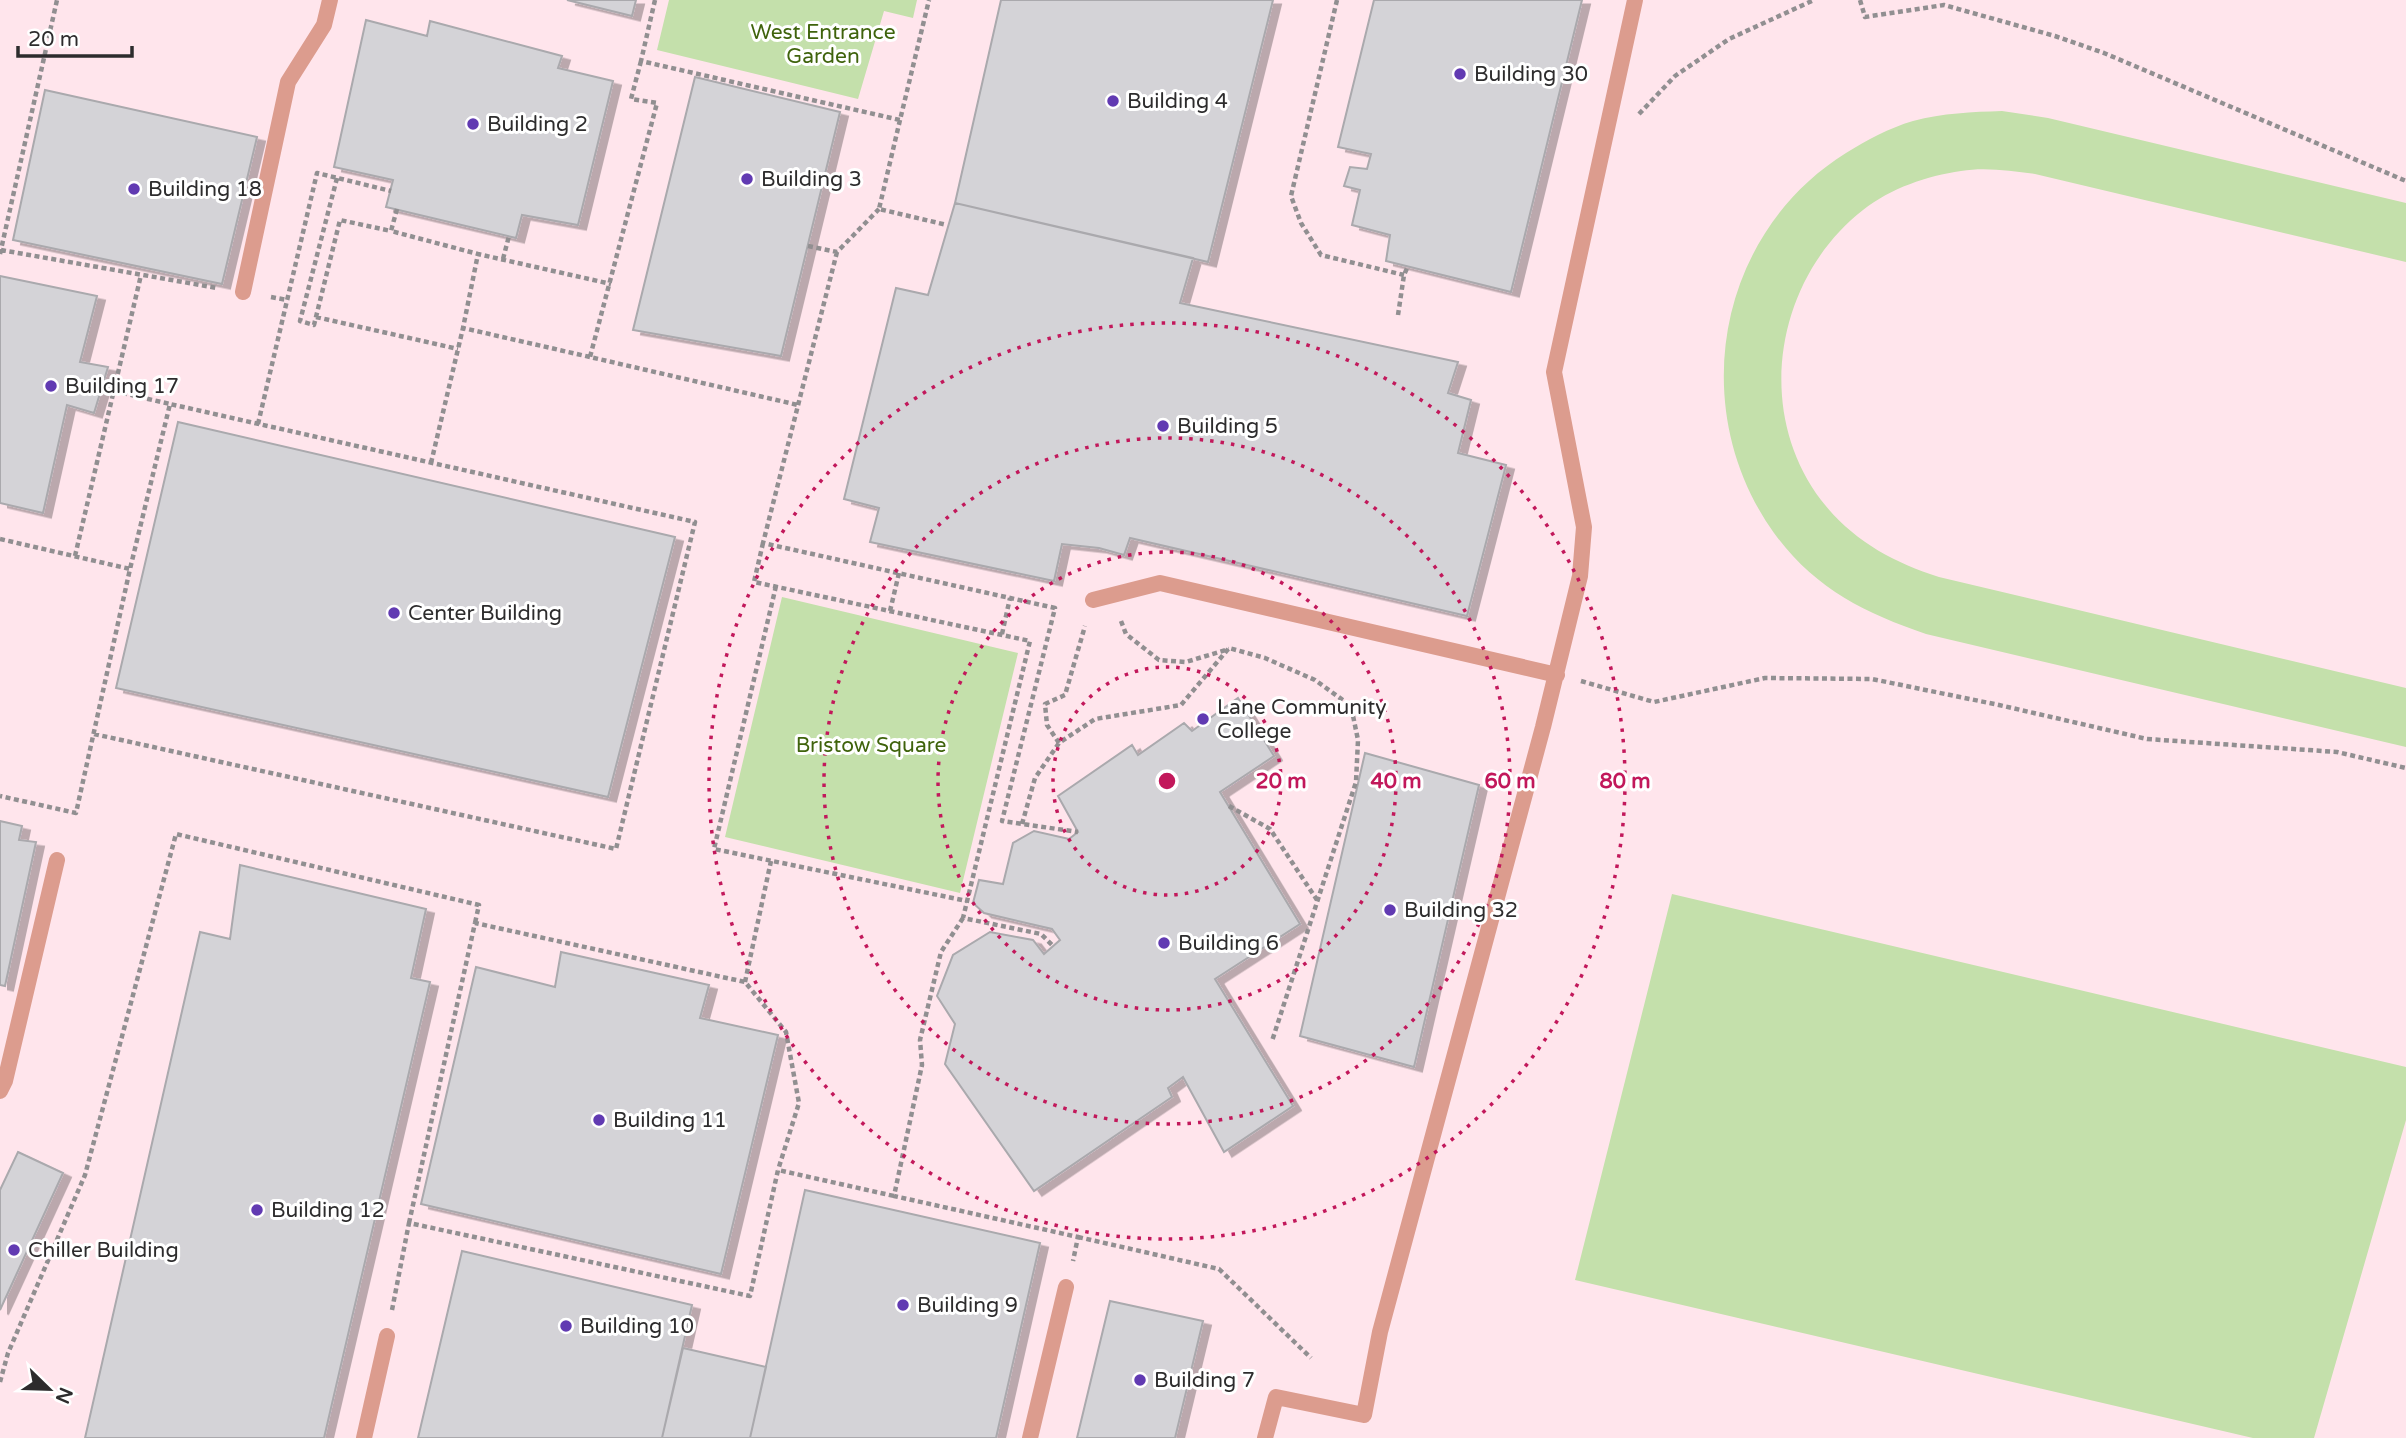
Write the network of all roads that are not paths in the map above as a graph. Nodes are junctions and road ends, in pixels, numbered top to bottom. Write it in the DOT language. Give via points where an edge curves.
graph roads {
  1 [pos="330,0"];
  2 [pos="1635,0"];
  3 [pos="243,292"];
  4 [pos="1093,600"];
  5 [pos="1557,675"];
  6 [pos="58,860"];
  7 [pos="0,1091"];
  8 [pos="1066,1287"];
  9 [pos="387,1336"];
  10 [pos="363,1438"];
  11 [pos="1030,1438"];
  12 [pos="1265,1438"];
  1 -- 3 [label="lane" via="324,25 288,82"];
  2 -- 5 [label="lane" via="1554,372 1584,527 1580,576"];
  4 -- 5 [label="lane" via="1160,583"];
  5 -- 12 [label="lane" via="1380,1332 1364,1415 1276,1396"];
  6 -- 7 [label="lane"];
  8 -- 11 [label="lane"];
  9 -- 10 [label="lane"];
}
